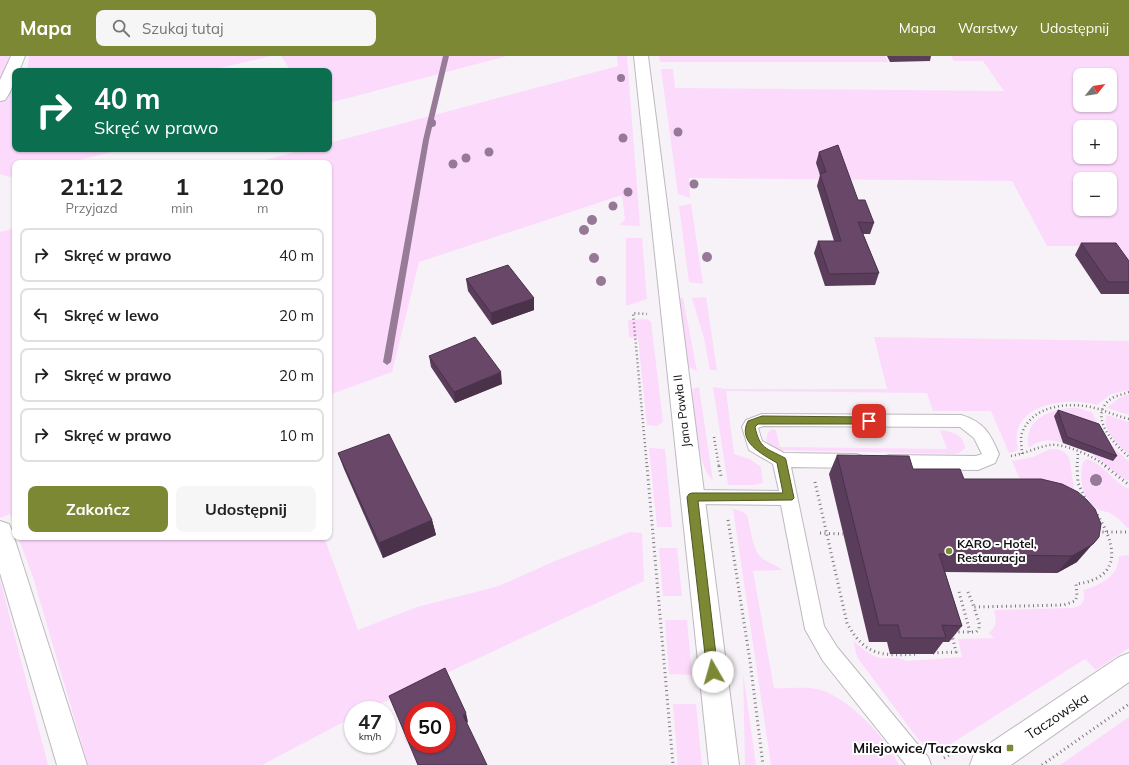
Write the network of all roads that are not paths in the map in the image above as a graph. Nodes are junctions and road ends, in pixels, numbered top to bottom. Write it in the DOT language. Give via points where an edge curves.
graph roads {
  1 [pos="18,56"];
  2 [pos="641,56"];
  3 [pos="13,68"];
  4 [pos="12,70"];
  5 [pos="0,97"];
  6 [pos="781,460"];
  7 [pos="692,497"];
  8 [pos="789,498"];
  9 [pos="0,531"];
  10 [pos="1129,666"];
  11 [pos="72,765"];
  12 [pos="724,765"];
  13 [pos="920,765"];
  14 [pos="986,765"];
  1 -- 3 [label="main road"];
  2 -- 7 [label="main road, Jana Pawła II"];
  4 -- 5 [label="main road"];
  6 -- 6 [label="lane" via="755,445 750,427 752,424 762,420 961,421 980,431 991,454 990,458 978,463"];
  6 -- 8 [label="lane"];
  7 -- 8 [label="lane"];
  7 -- 12 [label="main road, Jana Pawła II"];
  8 -- 13 [label="lane" via="815,629 830,654"];
  9 -- 11 [label="main road"];
  10 -- 14 [label="main road, Taczowska"];
}
